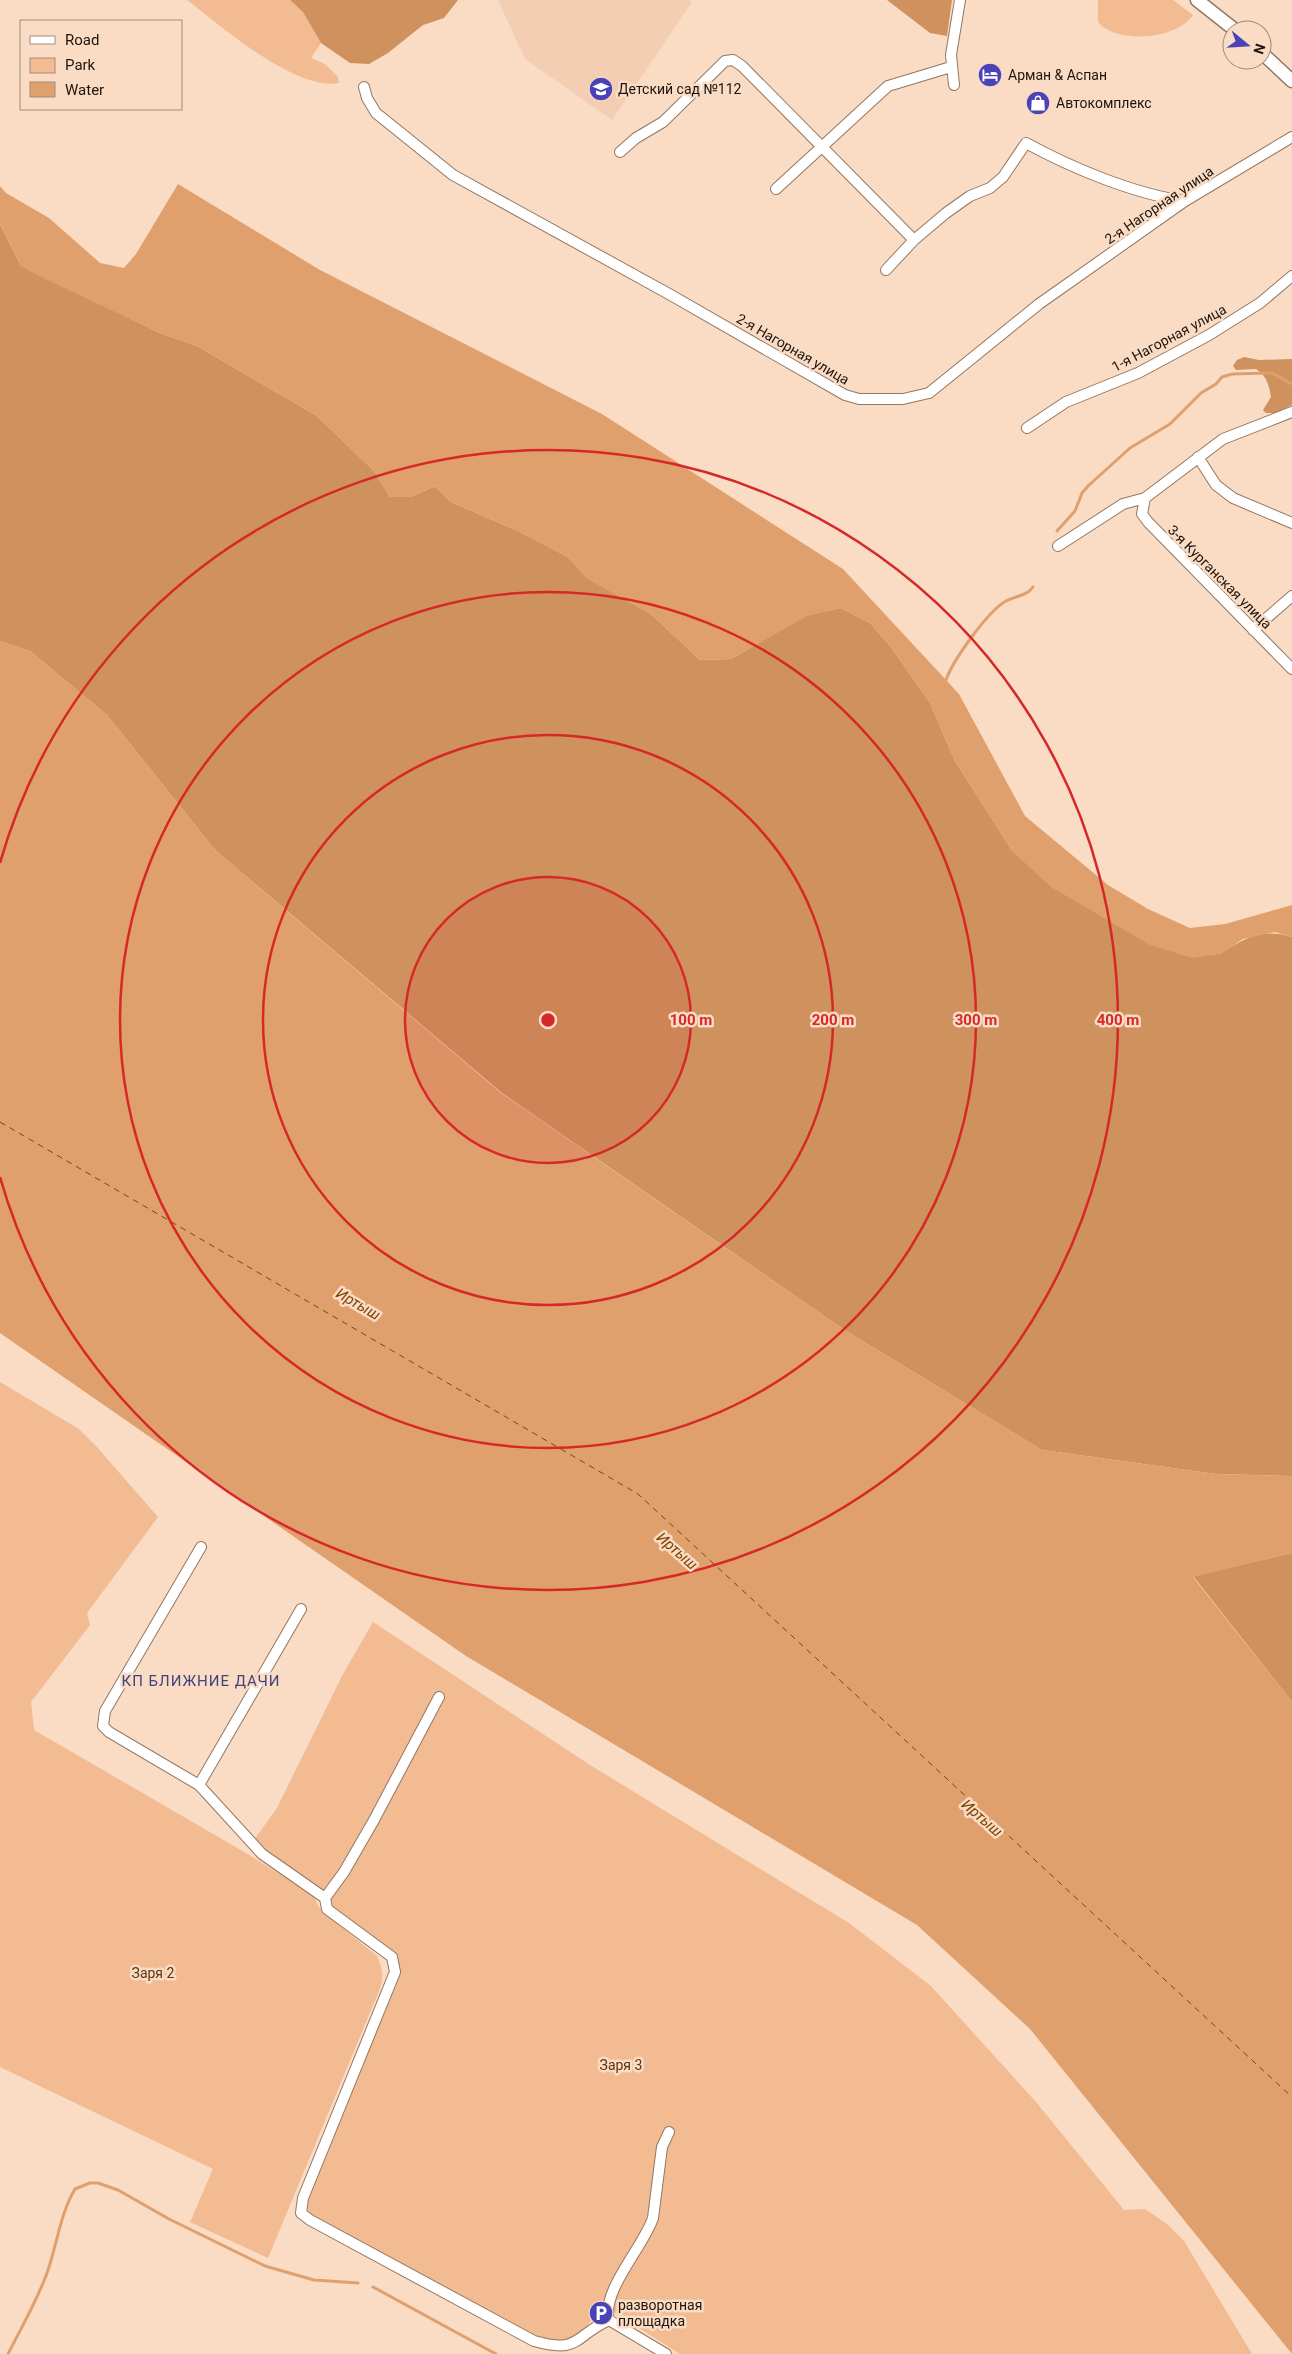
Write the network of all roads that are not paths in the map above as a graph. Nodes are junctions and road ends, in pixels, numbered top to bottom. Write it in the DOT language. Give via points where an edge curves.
graph roads {
  1 [pos="960,0"];
  2 [pos="1197,0"];
  3 [pos="1222,20"];
  4 [pos="1272,62"];
  5 [pos="951,66"];
  6 [pos="1292,81"];
  7 [pos="954,85"];
  8 [pos="364,87"];
  9 [pos="1292,137"];
  10 [pos="821,146"];
  11 [pos="620,152"];
  12 [pos="776,189"];
  13 [pos="1185,201"];
  14 [pos="914,240"];
  15 [pos="886,270"];
  16 [pos="1292,276"];
  17 [pos="1292,412"];
  18 [pos="1027,428"];
  19 [pos="1198,458"];
  20 [pos="1145,498"];
  21 [pos="1292,523"];
  22 [pos="1058,546"];
  23 [pos="1292,596"];
  24 [pos="1254,630"];
  25 [pos="1292,669"];
  26 [pos="201,1547"];
  27 [pos="301,1609"];
  28 [pos="439,1697"];
  29 [pos="199,1785"];
  30 [pos="325,1898"];
  31 [pos="669,2132"];
  32 [pos="610,2320"];
  33 [pos="666,2354"];
  1 -- 5 [label="street"];
  2 -- 3 [label="main road"];
  4 -- 6 [label="main road"];
  5 -- 7 [label="street"];
  5 -- 10 [label="street" via="888,86"];
  8 -- 13 [label="street, 2-я Нагорная улица" via="376,113 453,175 824,384 859,399 902,399 929,393 1039,304"];
  9 -- 13 [label="street, 2-я Нагорная улица"];
  10 -- 11 [label="street" via="738,62 732,60 725,61 663,122"];
  10 -- 12 [label="street"];
  10 -- 14 [label="street"];
  13 -- 14 [label="street" via="1137,191 1026,143 1003,177 990,188 970,196"];
  14 -- 15 [label="street"];
  16 -- 18 [label="street, 1-я Нагорная улица" via="1260,303 1209,335 1138,373 1066,402"];
  17 -- 19 [label="street" via="1223,439"];
  19 -- 20 [label="street"];
  19 -- 21 [label="street" via="1216,485 1233,498"];
  20 -- 22 [label="street" via="1123,504"];
  20 -- 24 [label="street, 3-я Курганская улица" via="1142,514 1148,522"];
  23 -- 24 [label="street"];
  24 -- 25 [label="street, 3-я Курганская улица"];
  26 -- 29 [label="street" via="104,1712 104,1726 109,1732"];
  27 -- 29 [label="street"];
  28 -- 30 [label="street" via="369,1828"];
  29 -- 30 [label="street" via="262,1854"];
  30 -- 32 [label="street" via="327,1909 392,1957 395,1972 303,2198 302,2213 336,2235 534,2341 563,2346 576,2342 596,2326"];
  31 -- 32 [label="street" via="662,2147 650,2228 610,2299"];
  32 -- 33 [label="street"];
}
